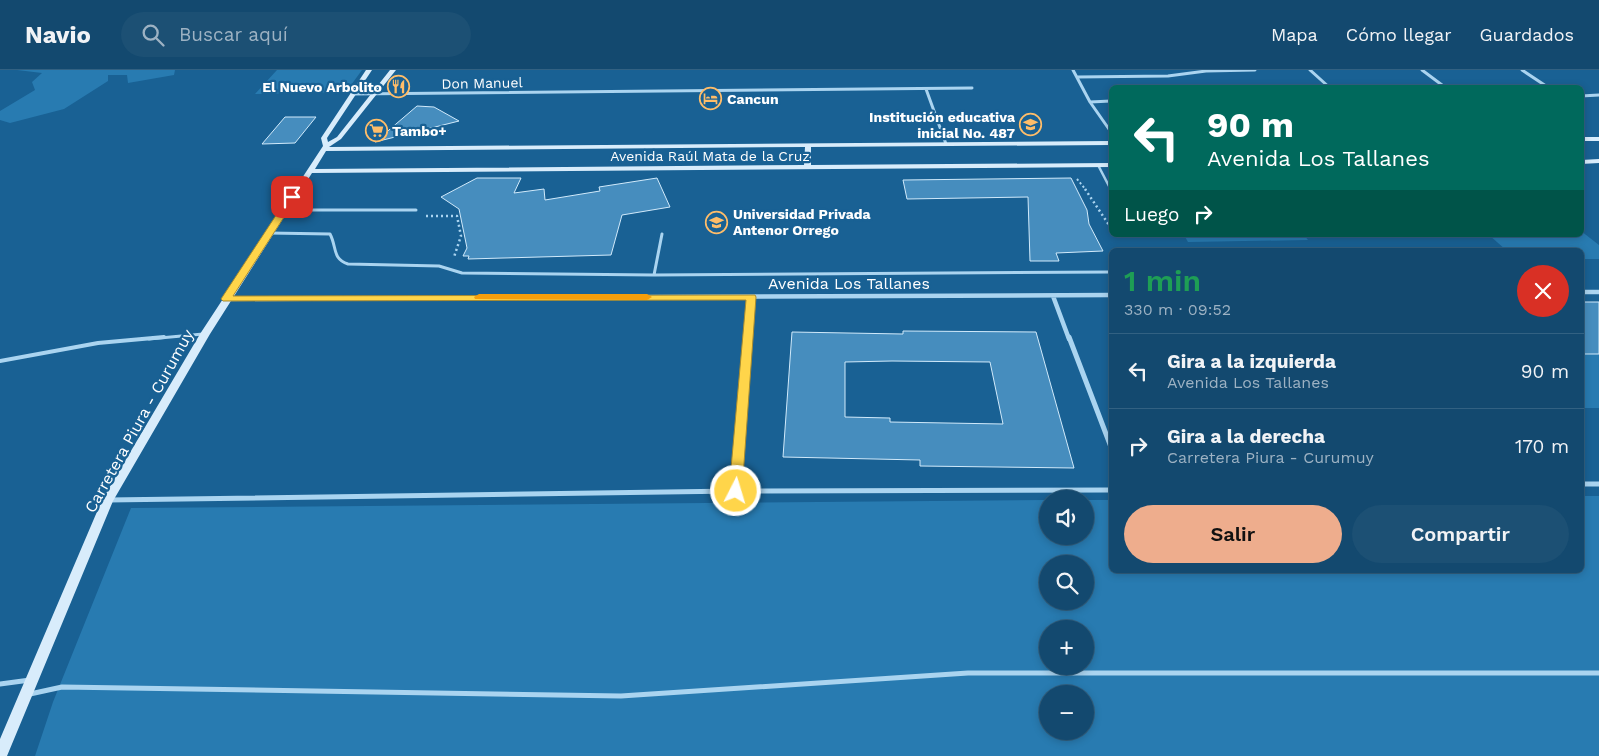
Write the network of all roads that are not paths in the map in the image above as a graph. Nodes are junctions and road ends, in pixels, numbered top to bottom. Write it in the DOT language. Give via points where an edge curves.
graph roads {
  1 [pos="369,70"];
  2 [pos="394,70"];
  3 [pos="1073,70"];
  4 [pos="1254,70"];
  5 [pos="1310,70"];
  6 [pos="1422,70"];
  7 [pos="1522,70"];
  8 [pos="1077,77"];
  9 [pos="1327,85"];
  10 [pos="1442,85"];
  11 [pos="1544,85"];
  12 [pos="972,88"];
  13 [pos="926,89"];
  14 [pos="352,94"];
  15 [pos="376,94"];
  16 [pos="1599,95"];
  17 [pos="1584,96"];
  18 [pos="1109,101"];
  19 [pos="1090,102"];
  20 [pos="1109,129"];
  21 [pos="1584,139"];
  22 [pos="1599,139"];
  23 [pos="1109,143"];
  24 [pos="325,144"];
  25 [pos="946,144"];
  26 [pos="808,145"];
  27 [pos="1599,161"];
  28 [pos="1584,162"];
  29 [pos="1098,165"];
  30 [pos="1109,165"];
  31 [pos="807,167"];
  32 [pos="309,171"];
  33 [pos="1109,186"];
  34 [pos="284,210"];
  35 [pos="416,210"];
  36 [pos="269,232"];
  37 [pos="662,234"];
  38 [pos="1109,272"];
  39 [pos="654,275"];
  40 [pos="1584,292"];
  41 [pos="1599,292"];
  42 [pos="1053,296"];
  43 [pos="1109,296"];
  44 [pos="751,297"];
  45 [pos="226,299"];
  46 [pos="205,334"];
  47 [pos="0,361"];
  48 [pos="1109,442"];
  49 [pos="1584,484"];
  50 [pos="1599,484"];
  51 [pos="1109,490"];
  52 [pos="736,491"];
  53 [pos="108,500"];
  54 [pos="1599,673"];
  55 [pos="32,679"];
  56 [pos="0,684"];
  57 [pos="25,695"];
  58 [pos="0,756"];
  1 -- 14 [label="main road"];
  2 -- 15 [label="main road"];
  3 -- 8 [label="street"];
  4 -- 8 [label="street" via="1168,76"];
  5 -- 9 [label="street"];
  6 -- 10 [label="street"];
  7 -- 11 [label="street"];
  8 -- 19 [label="street"];
  12 -- 13 [label="street, Don Manuel"];
  13 -- 15 [label="street, Don Manuel"];
  13 -- 25 [label="street"];
  14 -- 15 [label="street, Don Manuel"];
  14 -- 24 [label="main road"];
  15 -- 24 [label="main road, Carretera Piura - Curumuy" via="339,138"];
  16 -- 17 [label="street"];
  18 -- 19 [label="street"];
  19 -- 20 [label="street"];
  21 -- 22 [label="main road"];
  23 -- 25 [label="main road, Avenida Raúl Mata de la Cruz"];
  24 -- 26 [label="main road, Avenida Raúl Mata de la Cruz"];
  24 -- 32 [label="main road, Carretera Piura - Curumuy"];
  25 -- 26 [label="main road, Avenida Raúl Mata de la Cruz"];
  26 -- 31 [label="main road"];
  27 -- 28 [label="main road"];
  29 -- 30 [label="main road, Avenida Raúl Mata de la Cruz"];
  29 -- 31 [label="main road, Avenida Raúl Mata de la Cruz"];
  29 -- 33 [label="lane"];
  31 -- 32 [label="main road, Avenida Raúl Mata de la Cruz"];
  32 -- 34 [label="main road, Carretera Piura - Curumuy"];
  34 -- 35 [label="lane"];
  34 -- 36 [label="main road, Carretera Piura - Curumuy"];
  36 -- 39 [label="lane" via="330,234 336,258 348,264 439,266 462,273"];
  36 -- 45 [label="main road, Carretera Piura - Curumuy"];
  37 -- 39 [label="lane"];
  38 -- 39 [label="lane"];
  40 -- 41 [label="street"];
  42 -- 43 [label="street, Avenida Los Tallanes"];
  42 -- 44 [label="street, Avenida Los Tallanes"];
  42 -- 48 [label="street"];
  44 -- 45 [label="street, Avenida Los Tallanes"];
  44 -- 52 [label="street"];
  45 -- 46 [label="main road, Carretera Piura - Curumuy"];
  46 -- 47 [label="lane" via="98,343"];
  46 -- 53 [label="main road, Carretera Piura - Curumuy"];
  49 -- 50 [label="street"];
  51 -- 52 [label="street"];
  52 -- 53 [label="street"];
  53 -- 55 [label="main road, Carretera Piura - Curumuy"];
  54 -- 57 [label="lane" via="968,673 621,696 62,687"];
  55 -- 56 [label="lane"];
  55 -- 57 [label="main road, Carretera Piura - Curumuy"];
  57 -- 58 [label="main road, Carretera Piura - Curumuy"];
}
